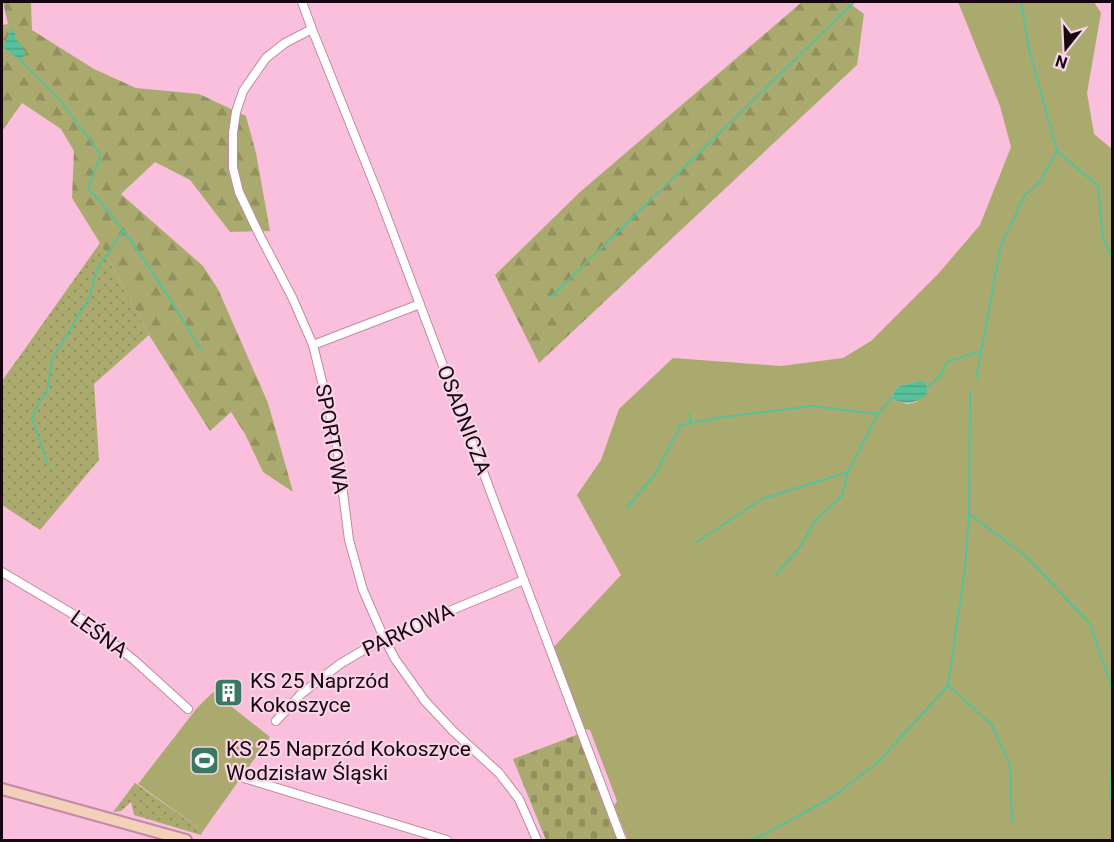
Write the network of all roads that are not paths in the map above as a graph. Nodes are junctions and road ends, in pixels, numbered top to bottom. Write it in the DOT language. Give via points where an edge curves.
graph roads {
  1 [pos="302,2"];
  2 [pos="312,29"];
  3 [pos="420,304"];
  4 [pos="313,345"];
  5 [pos="2,572"];
  6 [pos="524,580"];
  7 [pos="384,638"];
  8 [pos="188,709"];
  9 [pos="276,721"];
  10 [pos="244,778"];
  11 [pos="2,789"];
  12 [pos="186,840"];
  13 [pos="447,840"];
  14 [pos="537,840"];
  15 [pos="622,840"];
  1 -- 2 [label="street, OSADNICZA"];
  2 -- 3 [label="street, OSADNICZA"];
  2 -- 4 [label="street, SPORTOWA" via="266,58 243,91 236,111 233,168 239,192"];
  3 -- 4 [label="street"];
  3 -- 6 [label="street, OSADNICZA"];
  4 -- 7 [label="street, SPORTOWA" via="336,438 349,540 363,590"];
  5 -- 8 [label="street, LEŚNA" via="88,623"];
  6 -- 7 [label="street, PARKOWA"];
  6 -- 15 [label="street, OSADNICZA"];
  7 -- 9 [label="street, PARKOWA" via="340,663 301,694"];
  7 -- 14 [label="street, SPORTOWA" via="425,701 499,773 519,799"];
  10 -- 13 [label="street"];
  11 -- 12 [label="main road"];
}
